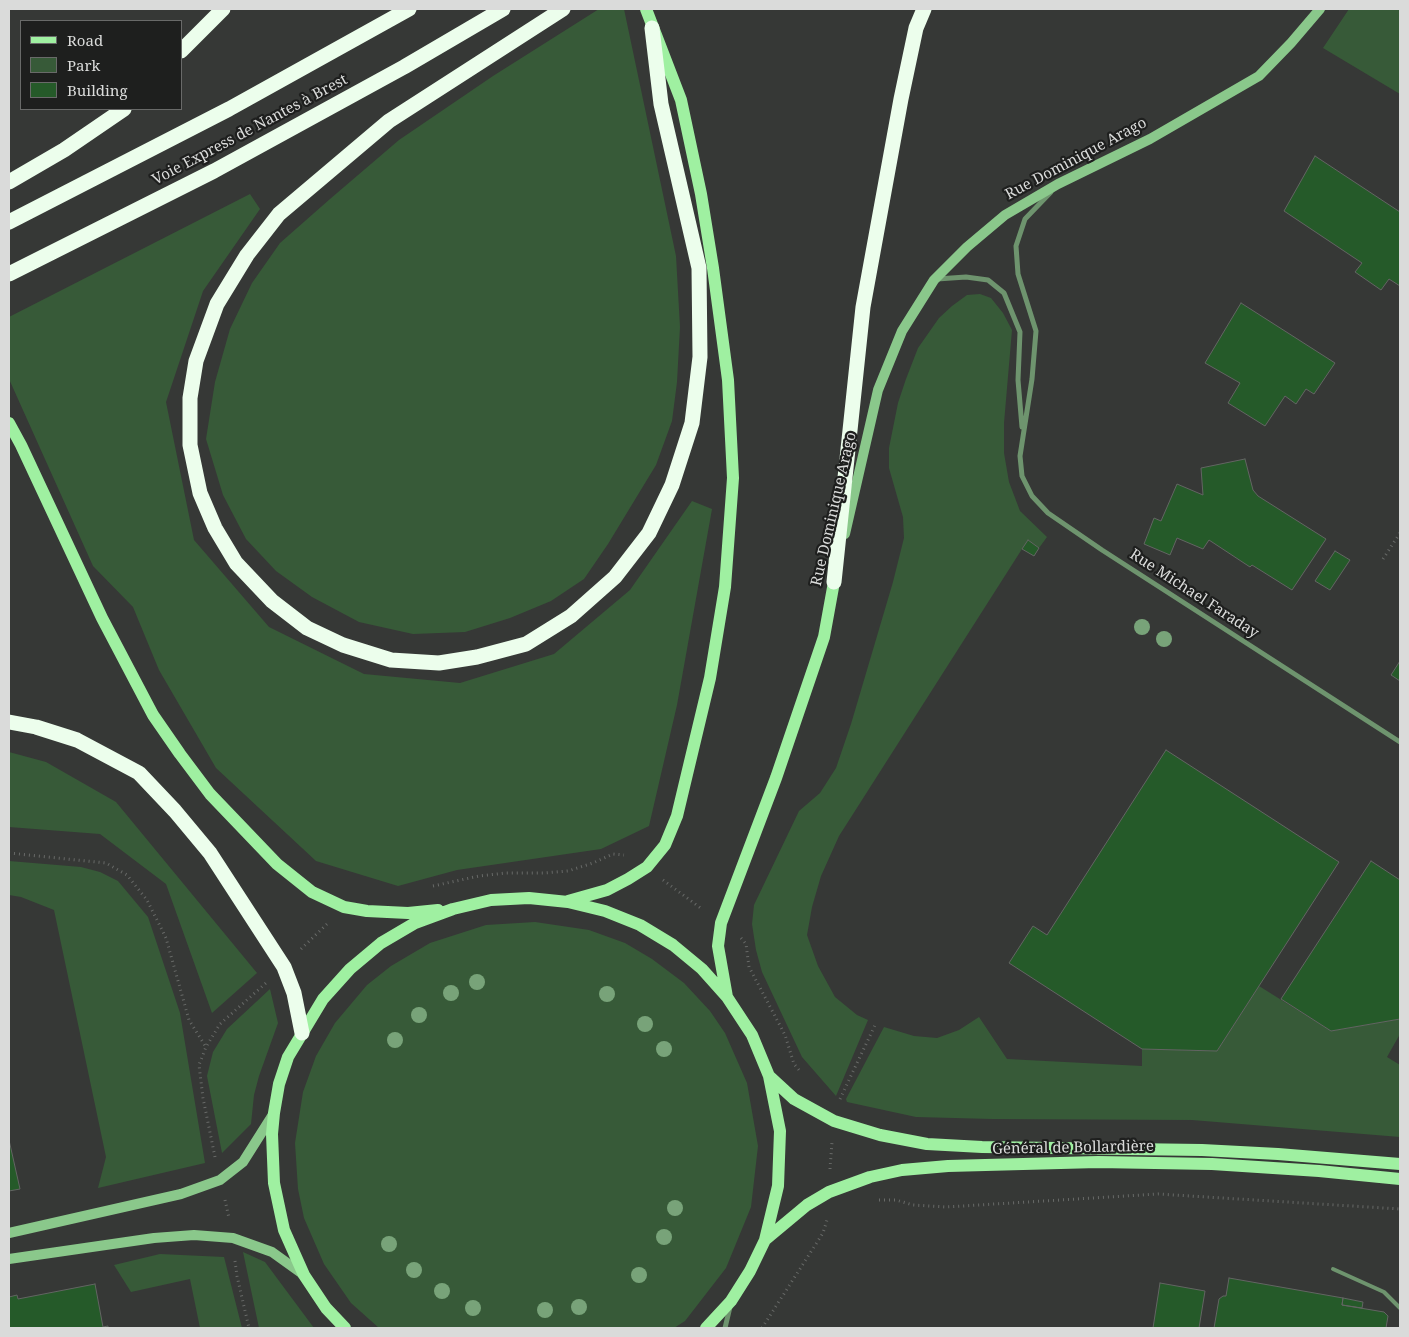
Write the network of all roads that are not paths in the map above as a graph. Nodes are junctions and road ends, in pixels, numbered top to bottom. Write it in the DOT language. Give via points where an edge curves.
graph roads {
  1 [pos="210,9"];
  2 [pos="223,9"];
  3 [pos="409,9"];
  4 [pos="503,9"];
  5 [pos="563,9"];
  6 [pos="646,9"];
  7 [pos="924,9"];
  8 [pos="1320,9"];
  9 [pos="652,28"];
  10 [pos="182,42"];
  11 [pos="182,50"];
  12 [pos="123,110"];
  13 [pos="9,182"];
  14 [pos="1058,184"];
  15 [pos="9,222"];
  16 [pos="9,274"];
  17 [pos="934,280"];
  18 [pos="9,424"];
  19 [pos="1022,436"];
  20 [pos="834,582"];
  21 [pos="9,722"];
  22 [pos="1400,742"];
  23 [pos="568,902"];
  24 [pos="453,909"];
  25 [pos="727,997"];
  26 [pos="302,1033"];
  27 [pos="769,1076"];
  28 [pos="274,1113"];
  29 [pos="1400,1164"];
  30 [pos="1400,1179"];
  31 [pos="9,1233"];
  32 [pos="765,1240"];
  33 [pos="9,1259"];
  34 [pos="1333,1269"];
  35 [pos="304,1275"];
  36 [pos="731,1301"];
  37 [pos="1400,1308"];
  38 [pos="345,1328"];
  39 [pos="706,1328"];
  40 [pos="725,1328"];
  1 -- 10 [label="highway"];
  2 -- 11 [label="highway"];
  3 -- 15 [label="highway, Voie Express de Nantes à Brest" via="229,110"];
  4 -- 16 [label="highway, Voie Express de Nantes à Brest" via="214,171"];
  5 -- 9 [label="highway" via="389,121 279,214 247,255 218,304 196,361 190,398 190,445 200,493 215,528 236,563 272,601 307,628 391,660 439,663 477,658 526,644 571,616 615,577 649,533 672,485 692,423 700,357 699,268 661,104"];
  6 -- 9 [label="main road"];
  7 -- 20 [label="highway" via="916,28 901,99 863,307"];
  8 -- 14 [label="main road, Rue Dominique Arago" via="1259,76 1150,139"];
  9 -- 23 [label="main road" via="681,100 701,194 728,380 733,478 725,587 710,678 677,816 666,845 647,867 607,890"];
  12 -- 13 [label="highway"];
  14 -- 17 [label="main road, Rue Dominique Arago" via="1005,215"];
  14 -- 19 [label="street, Rue Michael Faraday" via="1025,219 1016,246 1018,274 1036,331"];
  17 -- 19 [label="street, Rue Michael Faraday" via="966,277 988,280 1004,293 1020,332 1018,380"];
  17 -- 20 [label="main road, Rue Dominique Arago" via="902,331 878,390"];
  18 -- 24 [label="main road" via="102,618 153,715 210,794 277,864 312,892 344,907 367,911 408,913"];
  19 -- 22 [label="street, Rue Michael Faraday" via="1022,476 1032,496 1048,513"];
  20 -- 25 [label="main road, Rue Dominique Arago" via="824,637 776,778 721,923 718,946"];
  21 -- 26 [label="highway" via="77,740 138,773 175,811 210,853 284,966 294,993"];
  23 -- 24 [label="main road" via="530,898 491,900"];
  23 -- 25 [label="main road" via="605,911 640,925 673,945 702,969"];
  24 -- 26 [label="main road" via="415,923 381,943 323,998"];
  25 -- 27 [label="main road" via="752,1035"];
  26 -- 28 [label="main road" via="288,1057"];
  27 -- 29 [label="main road, Général de Bollardière" via="794,1099 834,1121 880,1135 927,1144 1212,1151"];
  27 -- 32 [label="main road" via="780,1131 778,1186"];
  28 -- 31 [label="main road" via="243,1162 220,1180 181,1194"];
  28 -- 35 [label="main road" via="274,1183 284,1230"];
  30 -- 32 [label="main road, Général de Bollardière" via="1212,1164 1098,1162 902,1170 870,1177 829,1192 807,1205"];
  32 -- 36 [label="main road"];
  33 -- 35 [label="main road" via="128,1241 194,1235 233,1238 272,1252"];
  34 -- 37 [label="lane" via="1384,1292"];
  35 -- 38 [label="main road" via="326,1308"];
  36 -- 39 [label="main road"];
  36 -- 40 [label="street"];
}
